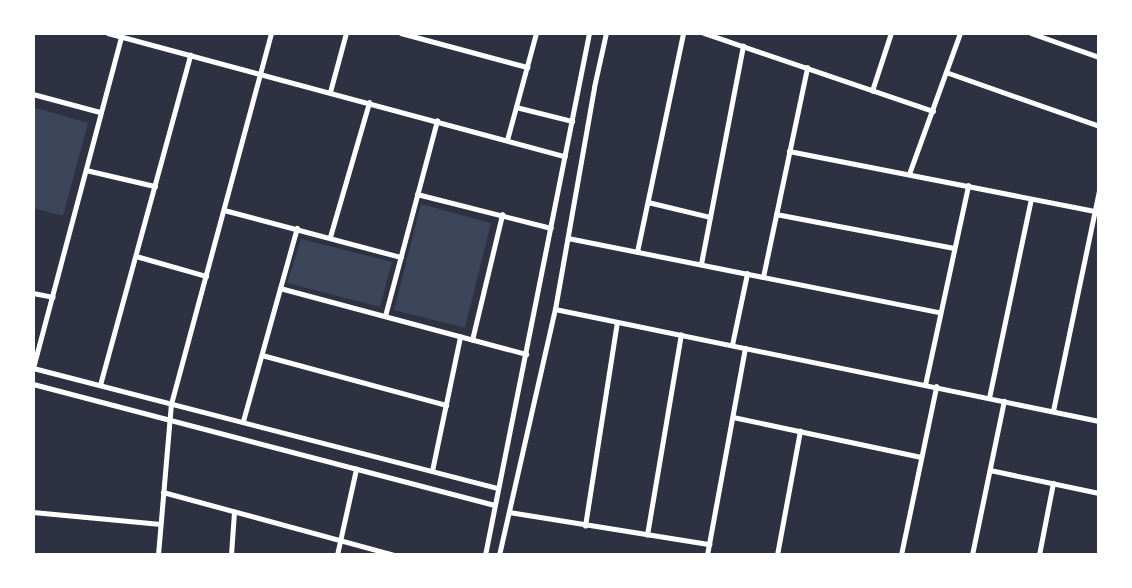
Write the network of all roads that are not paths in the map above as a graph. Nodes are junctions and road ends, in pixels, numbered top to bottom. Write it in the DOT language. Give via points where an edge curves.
graph roads {
  1 [pos="108,33"];
  2 [pos="271,33"];
  3 [pos="346,33"];
  4 [pos="401,33"];
  5 [pos="536,33"];
  6 [pos="590,33"];
  7 [pos="606,33"];
  8 [pos="683,33"];
  9 [pos="704,33"];
  10 [pos="891,33"];
  11 [pos="960,33"];
  12 [pos="1031,33"];
  13 [pos="414,35"];
  14 [pos="121,37"];
  15 [pos="743,46"];
  16 [pos="190,55"];
  17 [pos="1099,57"];
  18 [pos="527,67"];
  19 [pos="807,68"];
  20 [pos="947,72"];
  21 [pos="260,74"];
  22 [pos="872,91"];
  23 [pos="330,92"];
  24 [pos="33,94"];
  25 [pos="369,103"];
  26 [pos="516,107"];
  27 [pos="933,111"];
  28 [pos="100,112"];
  29 [pos="437,121"];
  30 [pos="572,121"];
  31 [pos="1099,126"];
  32 [pos="507,140"];
  33 [pos="789,151"];
  34 [pos="565,156"];
  35 [pos="86,170"];
  36 [pos="909,174"];
  37 [pos="155,186"];
  38 [pos="968,186"];
  39 [pos="1099,190"];
  40 [pos="417,194"];
  41 [pos="1031,199"];
  42 [pos="648,202"];
  43 [pos="224,210"];
  44 [pos="1094,211"];
  45 [pos="776,214"];
  46 [pos="502,215"];
  47 [pos="710,217"];
  48 [pos="297,228"];
  49 [pos="551,228"];
  50 [pos="330,237"];
  51 [pos="568,238"];
  52 [pos="954,248"];
  53 [pos="637,252"];
  54 [pos="135,256"];
  55 [pos="401,257"];
  56 [pos="701,264"];
  57 [pos="747,274"];
  58 [pos="206,276"];
  59 [pos="763,277"];
  60 [pos="280,288"];
  61 [pos="33,293"];
  62 [pos="53,297"];
  63 [pos="555,309"];
  64 [pos="940,312"];
  65 [pos="385,316"];
  66 [pos="617,322"];
  67 [pos="681,335"];
  68 [pos="460,337"];
  69 [pos="472,340"];
  70 [pos="732,345"];
  71 [pos="745,348"];
  72 [pos="526,354"];
  73 [pos="262,355"];
  74 [pos="33,368"];
  75 [pos="33,384"];
  76 [pos="100,385"];
  77 [pos="925,385"];
  78 [pos="936,387"];
  79 [pos="989,398"];
  80 [pos="517,400"];
  81 [pos="1004,401"];
  82 [pos="532,403"];
  83 [pos="171,404"];
  84 [pos="446,405"];
  85 [pos="1053,411"];
  86 [pos="733,416"];
  87 [pos="169,418"];
  88 [pos="243,421"];
  89 [pos="1099,421"];
  90 [pos="800,431"];
  91 [pos="921,457"];
  92 [pos="356,469"];
  93 [pos="990,470"];
  94 [pos="432,471"];
  95 [pos="1053,483"];
  96 [pos="498,488"];
  97 [pos="163,492"];
  98 [pos="1099,493"];
  99 [pos="494,505"];
  100 [pos="33,512"];
  101 [pos="234,512"];
  102 [pos="509,512"];
  103 [pos="160,524"];
  104 [pos="584,526"];
  105 [pos="647,535"];
  106 [pos="339,540"];
  107 [pos="709,544"];
  108 [pos="158,555"];
  109 [pos="231,555"];
  110 [pos="337,555"];
  111 [pos="395,555"];
  112 [pos="485,555"];
  113 [pos="499,555"];
  114 [pos="707,555"];
  115 [pos="777,555"];
  116 [pos="901,555"];
  117 [pos="972,555"];
  118 [pos="1039,555"];
  1 -- 14 [label="street"];
  2 -- 21 [label="street"];
  3 -- 23 [label="street"];
  4 -- 13 [label="street"];
  5 -- 18 [label="street"];
  6 -- 30 [label="street"];
  7 -- 51 [label="street"];
  8 -- 42 [label="street"];
  9 -- 15 [label="street"];
  10 -- 22 [label="street"];
  11 -- 20 [label="street"];
  12 -- 17 [label="street"];
  13 -- 18 [label="street"];
  14 -- 16 [label="street"];
  14 -- 28 [label="street"];
  15 -- 19 [label="street"];
  15 -- 47 [label="street"];
  16 -- 21 [label="street"];
  16 -- 37 [label="street"];
  18 -- 26 [label="street"];
  19 -- 22 [label="street"];
  19 -- 33 [label="street"];
  20 -- 27 [label="street"];
  20 -- 31 [label="street"];
  21 -- 23 [label="street"];
  21 -- 43 [label="street"];
  22 -- 27 [label="street"];
  23 -- 25 [label="street"];
  24 -- 28 [label="street"];
  25 -- 29 [label="street"];
  25 -- 50 [label="street"];
  26 -- 30 [label="street"];
  26 -- 32 [label="street"];
  27 -- 36 [label="street"];
  28 -- 35 [label="street"];
  29 -- 32 [label="street"];
  29 -- 40 [label="street"];
  30 -- 34 [label="street"];
  32 -- 34 [label="street"];
  33 -- 36 [label="street"];
  33 -- 45 [label="street"];
  34 -- 49 [label="street"];
  35 -- 37 [label="street"];
  35 -- 62 [label="street"];
  36 -- 38 [label="street"];
  37 -- 54 [label="street"];
  38 -- 41 [label="street"];
  38 -- 52 [label="street"];
  39 -- 44 [label="street"];
  40 -- 46 [label="street"];
  40 -- 55 [label="street"];
  41 -- 44 [label="street"];
  41 -- 79 [label="street"];
  42 -- 47 [label="street"];
  42 -- 53 [label="street"];
  43 -- 48 [label="street"];
  43 -- 58 [label="street"];
  44 -- 85 [label="street"];
  45 -- 52 [label="street"];
  45 -- 59 [label="street"];
  46 -- 49 [label="street"];
  46 -- 69 [label="street"];
  47 -- 56 [label="street"];
  48 -- 50 [label="street"];
  48 -- 60 [label="street"];
  49 -- 72 [label="street"];
  50 -- 55 [label="street"];
  51 -- 53 [label="street"];
  51 -- 63 [label="street"];
  52 -- 64 [label="street"];
  53 -- 56 [label="street"];
  54 -- 58 [label="street"];
  54 -- 76 [label="street"];
  55 -- 65 [label="street"];
  56 -- 57 [label="street"];
  57 -- 59 [label="street"];
  57 -- 70 [label="street"];
  58 -- 83 [label="street"];
  59 -- 64 [label="street"];
  60 -- 65 [label="street"];
  60 -- 73 [label="street"];
  61 -- 62 [label="street"];
  62 -- 74 [label="street"];
  63 -- 66 [label="street"];
  63 -- 82 [label="street"];
  64 -- 77 [label="street"];
  65 -- 68 [label="street"];
  66 -- 67 [label="street"];
  66 -- 104 [label="street"];
  67 -- 70 [label="street"];
  67 -- 105 [label="street"];
  68 -- 69 [label="street"];
  68 -- 84 [label="street"];
  69 -- 72 [label="street"];
  70 -- 71 [label="street"];
  71 -- 77 [label="street"];
  71 -- 86 [label="street"];
  72 -- 80 [label="street"];
  73 -- 84 [label="street"];
  73 -- 88 [label="street"];
  74 -- 76 [label="street"];
  75 -- 87 [label="street"];
  76 -- 83 [label="street"];
  77 -- 78 [label="street"];
  78 -- 79 [label="street"];
  78 -- 91 [label="street"];
  79 -- 81 [label="street"];
  80 -- 82 [label="street"];
  80 -- 96 [label="street"];
  81 -- 85 [label="street"];
  81 -- 93 [label="street"];
  82 -- 102 [label="street"];
  83 -- 87 [label="street"];
  83 -- 88 [label="street"];
  84 -- 94 [label="street"];
  85 -- 89 [label="street"];
  86 -- 90 [label="street"];
  86 -- 107 [label="street"];
  87 -- 92 [label="street"];
  87 -- 97 [label="street"];
  88 -- 94 [label="street"];
  90 -- 91 [label="street"];
  90 -- 115 [label="street"];
  91 -- 116 [label="street"];
  92 -- 99 [label="street"];
  92 -- 106 [label="street"];
  93 -- 95 [label="street"];
  93 -- 117 [label="street"];
  94 -- 96 [label="street"];
  95 -- 98 [label="street"];
  95 -- 118 [label="street"];
  96 -- 99 [label="street"];
  97 -- 101 [label="street"];
  97 -- 103 [label="street"];
  99 -- 112 [label="street"];
  100 -- 103 [label="street"];
  101 -- 106 [label="street"];
  101 -- 109 [label="street"];
  102 -- 104 [label="street"];
  102 -- 113 [label="street"];
  103 -- 108 [label="street"];
  104 -- 105 [label="street"];
  105 -- 107 [label="street"];
  106 -- 110 [label="street"];
  106 -- 111 [label="street"];
  107 -- 114 [label="street"];
}
